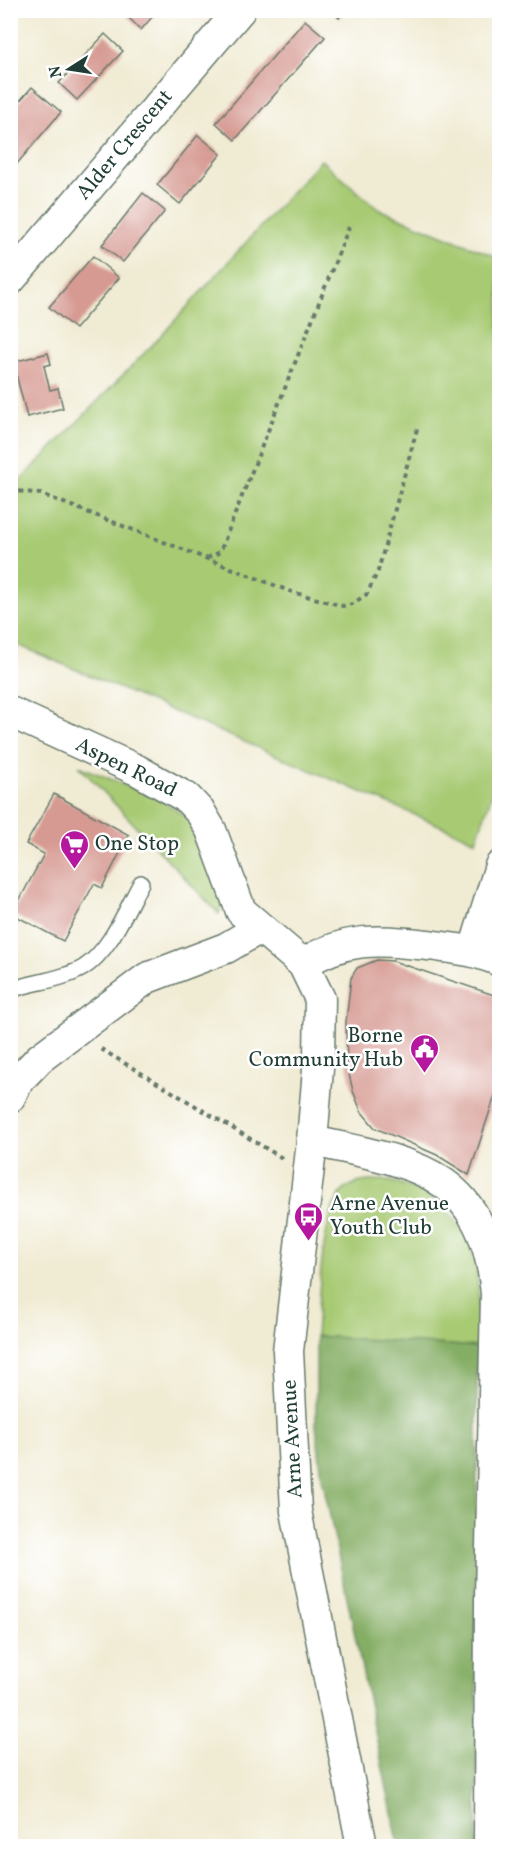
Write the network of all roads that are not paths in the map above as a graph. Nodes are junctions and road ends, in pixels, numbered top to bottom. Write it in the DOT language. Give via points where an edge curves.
graph roads {
  1 [pos="240,10"];
  2 [pos="10,280"];
  3 [pos="10,712"];
  4 [pos="500,866"];
  5 [pos="141,883"];
  6 [pos="260,928"];
  7 [pos="487,955"];
  8 [pos="303,964"];
  9 [pos="10,990"];
  10 [pos="321,1027"];
  11 [pos="13,1084"];
  12 [pos="312,1141"];
  13 [pos="362,1846"];
  14 [pos="489,1846"];
  1 -- 2 [label="street, Alder Crescent"];
  3 -- 6 [label="street, Aspen Road" via="137,770 188,798 211,830 241,911"];
  4 -- 7 [label="street"];
  5 -- 9 [label="lane" via="96,957 68,974"];
  6 -- 8 [label="street, Aspen Road"];
  6 -- 11 [label="street" via="226,948 147,978 40,1058"];
  7 -- 8 [label="street" via="400,941 370,941 335,946"];
  8 -- 10 [label="street, Aspen Road" via="320,999"];
  10 -- 12 [label="street, Arne Avenue"];
  12 -- 13 [label="street, Arne Avenue" via="288,1351 296,1511"];
  12 -- 14 [label="street" via="397,1159 444,1183 474,1214 493,1260 496,1294"];
}
